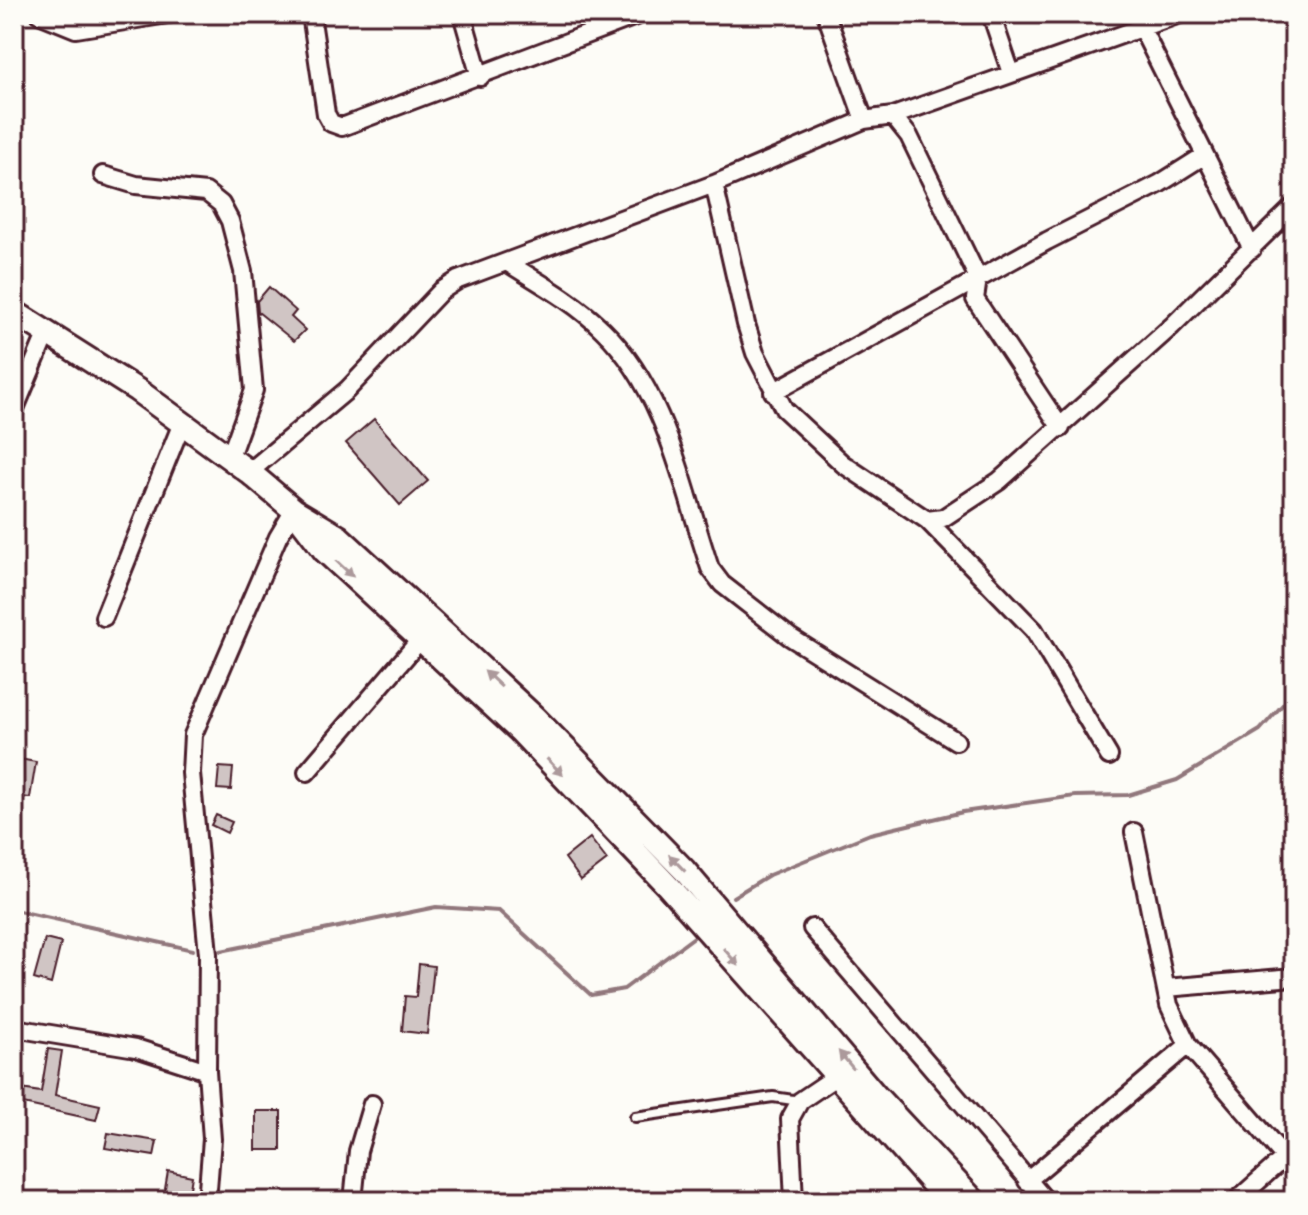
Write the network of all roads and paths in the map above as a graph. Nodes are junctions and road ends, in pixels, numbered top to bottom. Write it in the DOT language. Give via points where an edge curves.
graph roads {
  1 [pos="39,14"];
  2 [pos="168,14"];
  3 [pos="311,14"];
  4 [pos="462,14"];
  5 [pos="641,14"];
  6 [pos="826,14"];
  7 [pos="991,14"];
  8 [pos="1180,14"];
  9 [pos="1141,27"];
  10 [pos="1011,73"];
  11 [pos="480,77"];
  12 [pos="893,116"];
  13 [pos="864,120"];
  14 [pos="1205,155"];
  15 [pos="103,175"];
  16 [pos="714,184"];
  17 [pos="1294,206"];
  18 [pos="1252,249"];
  19 [pos="508,263"];
  20 [pos="978,278"];
  21 [pos="14,312"];
  22 [pos="47,332"];
  23 [pos="773,392"];
  24 [pos="14,411"];
  25 [pos="182,423"];
  26 [pos="1061,428"];
  27 [pos="229,459"];
  28 [pos="249,472"];
  29 [pos="294,510"];
  30 [pos="927,520"];
  31 [pos="104,617"];
  32 [pos="420,640"];
  33 [pos="956,741"];
  34 [pos="1109,756"];
  35 [pos="307,772"];
  36 [pos="1134,832"];
  37 [pos="812,928"];
  38 [pos="1294,977"];
  39 [pos="1166,988"];
  40 [pos="14,1028"];
  41 [pos="1188,1045"];
  42 [pos="207,1071"];
  43 [pos="837,1076"];
  44 [pos="800,1101"];
  45 [pos="372,1104"];
  46 [pos="635,1117"];
  47 [pos="1291,1158"];
  48 [pos="1027,1181"];
  49 [pos="207,1201"];
  50 [pos="353,1201"];
  51 [pos="794,1201"];
  52 [pos="948,1201"];
  53 [pos="974,1201"];
  54 [pos="1046,1201"];
  55 [pos="1236,1201"];
  1 -- 2 [label="street" via="76,29"];
  3 -- 11 [label="street" via="326,114 335,125 356,124"];
  4 -- 11 [label="street"];
  5 -- 11 [label="street"];
  6 -- 13 [label="street"];
  7 -- 10 [label="street"];
  8 -- 9 [label="street"];
  9 -- 10 [label="street"];
  9 -- 14 [label="street"];
  10 -- 12 [label="street"];
  12 -- 13 [label="street"];
  12 -- 20 [label="street" via="909,136"];
  13 -- 16 [label="street"];
  14 -- 18 [label="street"];
  14 -- 20 [label="street"];
  15 -- 27 [label="street" via="136,185 206,192 230,221 243,271 254,390"];
  16 -- 19 [label="street"];
  16 -- 23 [label="street" via="746,324"];
  17 -- 18 [label="street"];
  18 -- 26 [label="street"];
  19 -- 28 [label="street" via="441,291 347,390"];
  19 -- 33 [label="street" via="603,329 637,369 659,416 710,568 722,584 790,637"];
  20 -- 23 [label="street"];
  20 -- 26 [label="street" via="975,299"];
  21 -- 22 [label="street"];
  22 -- 24 [label="street"];
  22 -- 25 [label="street"];
  23 -- 30 [label="street" via="804,432"];
  25 -- 27 [label="street"];
  25 -- 31 [label="street"];
  26 -- 30 [label="street" via="957,510"];
  27 -- 28 [label="street"];
  28 -- 29 [label="street"];
  29 -- 32 [label="street, one-way" via="325,551"];
  29 -- 42 [label="street" via="193,735 191,773 208,954"];
  53 -- 29 [label="street, one-way" via="876,1096 684,870 577,761 339,537"];
  30 -- 34 [label="street" via="1034,630"];
  32 -- 35 [label="street"];
  32 -- 43 [label="street, one-way" via="520,731 636,852"];
  36 -- 39 [label="street"];
  37 -- 48 [label="street"];
  38 -- 39 [label="street"];
  39 -- 41 [label="street"];
  40 -- 42 [label="street" via="136,1048"];
  41 -- 47 [label="street"];
  41 -- 48 [label="street"];
  42 -- 49 [label="street" via="212,1129"];
  43 -- 44 [label="street"];
  43 -- 52 [label="street"];
  44 -- 46 [label="lane" via="773,1097"];
  44 -- 51 [label="street" via="790,1119"];
  45 -- 50 [label="street" via="358,1151"];
  47 -- 55 [label="street"];
  48 -- 54 [label="street"];
}
